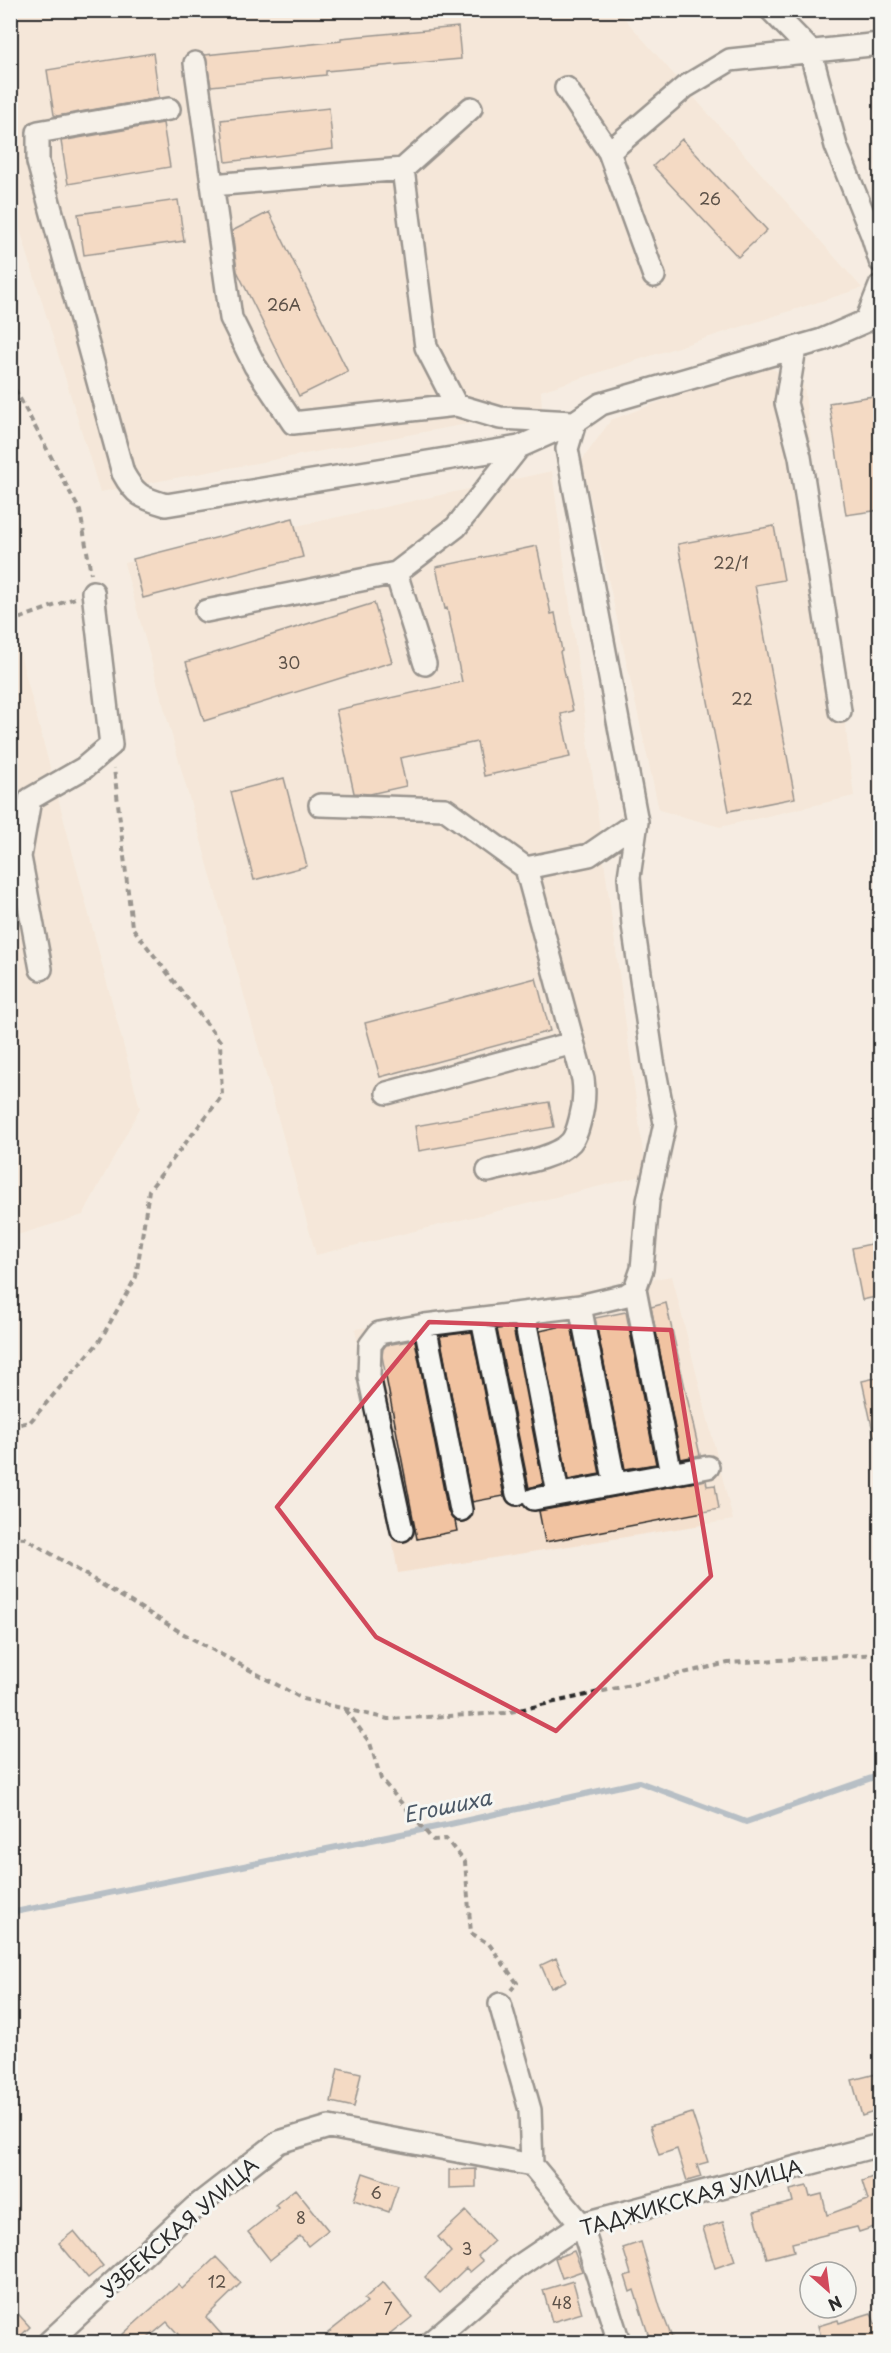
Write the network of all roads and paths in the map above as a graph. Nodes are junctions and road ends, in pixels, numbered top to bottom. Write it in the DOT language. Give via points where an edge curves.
graph roads {
  1 [pos="771,10"];
  2 [pos="880,44"];
  3 [pos="810,50"];
  4 [pos="195,63"];
  5 [pos="566,88"];
  6 [pos="471,108"];
  7 [pos="169,109"];
  8 [pos="609,152"];
  9 [pos="403,169"];
  10 [pos="212,185"];
  11 [pos="880,261"];
  12 [pos="654,276"];
  13 [pos="880,286"];
  14 [pos="795,348"];
  15 [pos="10,380"];
  16 [pos="456,405"];
  17 [pos="575,422"];
  18 [pos="519,447"];
  19 [pos="396,573"];
  20 [pos="93,592"];
  21 [pos="206,611"];
  22 [pos="10,622"];
  23 [pos="425,664"];
  24 [pos="840,711"];
  25 [pos="111,745"];
  26 [pos="320,805"];
  27 [pos="637,822"];
  28 [pos="526,868"];
  29 [pos="41,969"];
  30 [pos="573,1043"];
  31 [pos="387,1093"];
  32 [pos="488,1171"];
  33 [pos="635,1289"];
  34 [pos="580,1306"];
  35 [pos="524,1314"];
  36 [pos="482,1319"];
  37 [pos="425,1325"];
  38 [pos="10,1426"];
  39 [pos="708,1467"];
  40 [pos="671,1474"];
  41 [pos="615,1484"];
  42 [pos="558,1494"];
  43 [pos="461,1510"];
  44 [pos="402,1530"];
  45 [pos="10,1537"];
  46 [pos="880,1654"];
  47 [pos="345,1710"];
  48 [pos="500,2004"];
  49 [pos="880,2145"];
  50 [pos="532,2165"];
  51 [pos="581,2224"];
  52 [pos="49,2343"];
  53 [pos="431,2343"];
  54 [pos="619,2343"];
  1 -- 3 [label="street"];
  2 -- 3 [label="street"];
  3 -- 8 [label="street" via="730,60 685,87"];
  3 -- 11 [label="street" via="836,146"];
  4 -- 10 [label="street"];
  5 -- 8 [label="street"];
  6 -- 9 [label="street"];
  7 -- 18 [label="street" via="38,132 38,162 123,473 133,490 146,500 166,505"];
  8 -- 12 [label="street"];
  9 -- 10 [label="street"];
  9 -- 16 [label="street" via="426,347"];
  10 -- 16 [label="street" via="231,318 255,366 293,423"];
  13 -- 14 [label="street" via="866,321"];
  14 -- 17 [label="street" via="601,404"];
  14 -- 24 [label="street" via="786,403 800,457"];
  15 -- 20 [label="path" via="80,511"];
  16 -- 17 [label="street" via="500,418"];
  17 -- 18 [label="street"];
  17 -- 27 [label="street" via="567,449"];
  18 -- 19 [label="street" via="456,527"];
  19 -- 21 [label="street"];
  19 -- 23 [label="street"];
  20 -- 22 [label="path"];
  20 -- 25 [label="street"];
  25 -- 29 [label="street" via="84,768 30,799 20,857"];
  25 -- 38 [label="path" via="132,927 220,1041 222,1096 149,1190 136,1277 99,1342 30,1422"];
  26 -- 28 [label="street" via="445,809"];
  27 -- 28 [label="street" via="589,855"];
  27 -- 33 [label="street" via="628,877 665,1123 648,1201 642,1269"];
  28 -- 30 [label="street"];
  30 -- 31 [label="street"];
  30 -- 32 [label="street" via="585,1094 573,1140 548,1155"];
  33 -- 34 [label="street" via="626,1295"];
  33 -- 40 [label="street"];
  34 -- 35 [label="street"];
  34 -- 41 [label="street"];
  35 -- 36 [label="street"];
  35 -- 42 [label="street"];
  36 -- 37 [label="street"];
  36 -- 42 [label="street" via="525,1496"];
  37 -- 43 [label="street"];
  37 -- 44 [label="street" via="379,1334 370,1345 369,1376"];
  39 -- 40 [label="street"];
  40 -- 41 [label="street"];
  41 -- 42 [label="street"];
  45 -- 47 [label="path" via="25,1538 182,1633 303,1700"];
  46 -- 47 [label="path" via="728,1662 506,1713 388,1719"];
  47 -- 48 [label="path" via="370,1743 381,1779 433,1840 446,1839 465,1862 471,1934 489,1944 517,1983"];
  48 -- 50 [label="street" via="530,2110"];
  49 -- 51 [label="street, ТАДЖИКСКАЯ УЛИЦА"];
  50 -- 51 [label="street"];
  50 -- 52 [label="street, УЗБЕКСКАЯ УЛИЦА" via="329,2127 279,2142 195,2207"];
  51 -- 53 [label="street, ТАДЖИКСКАЯ УЛИЦА" via="519,2266"];
  51 -- 54 [label="street"];
}
